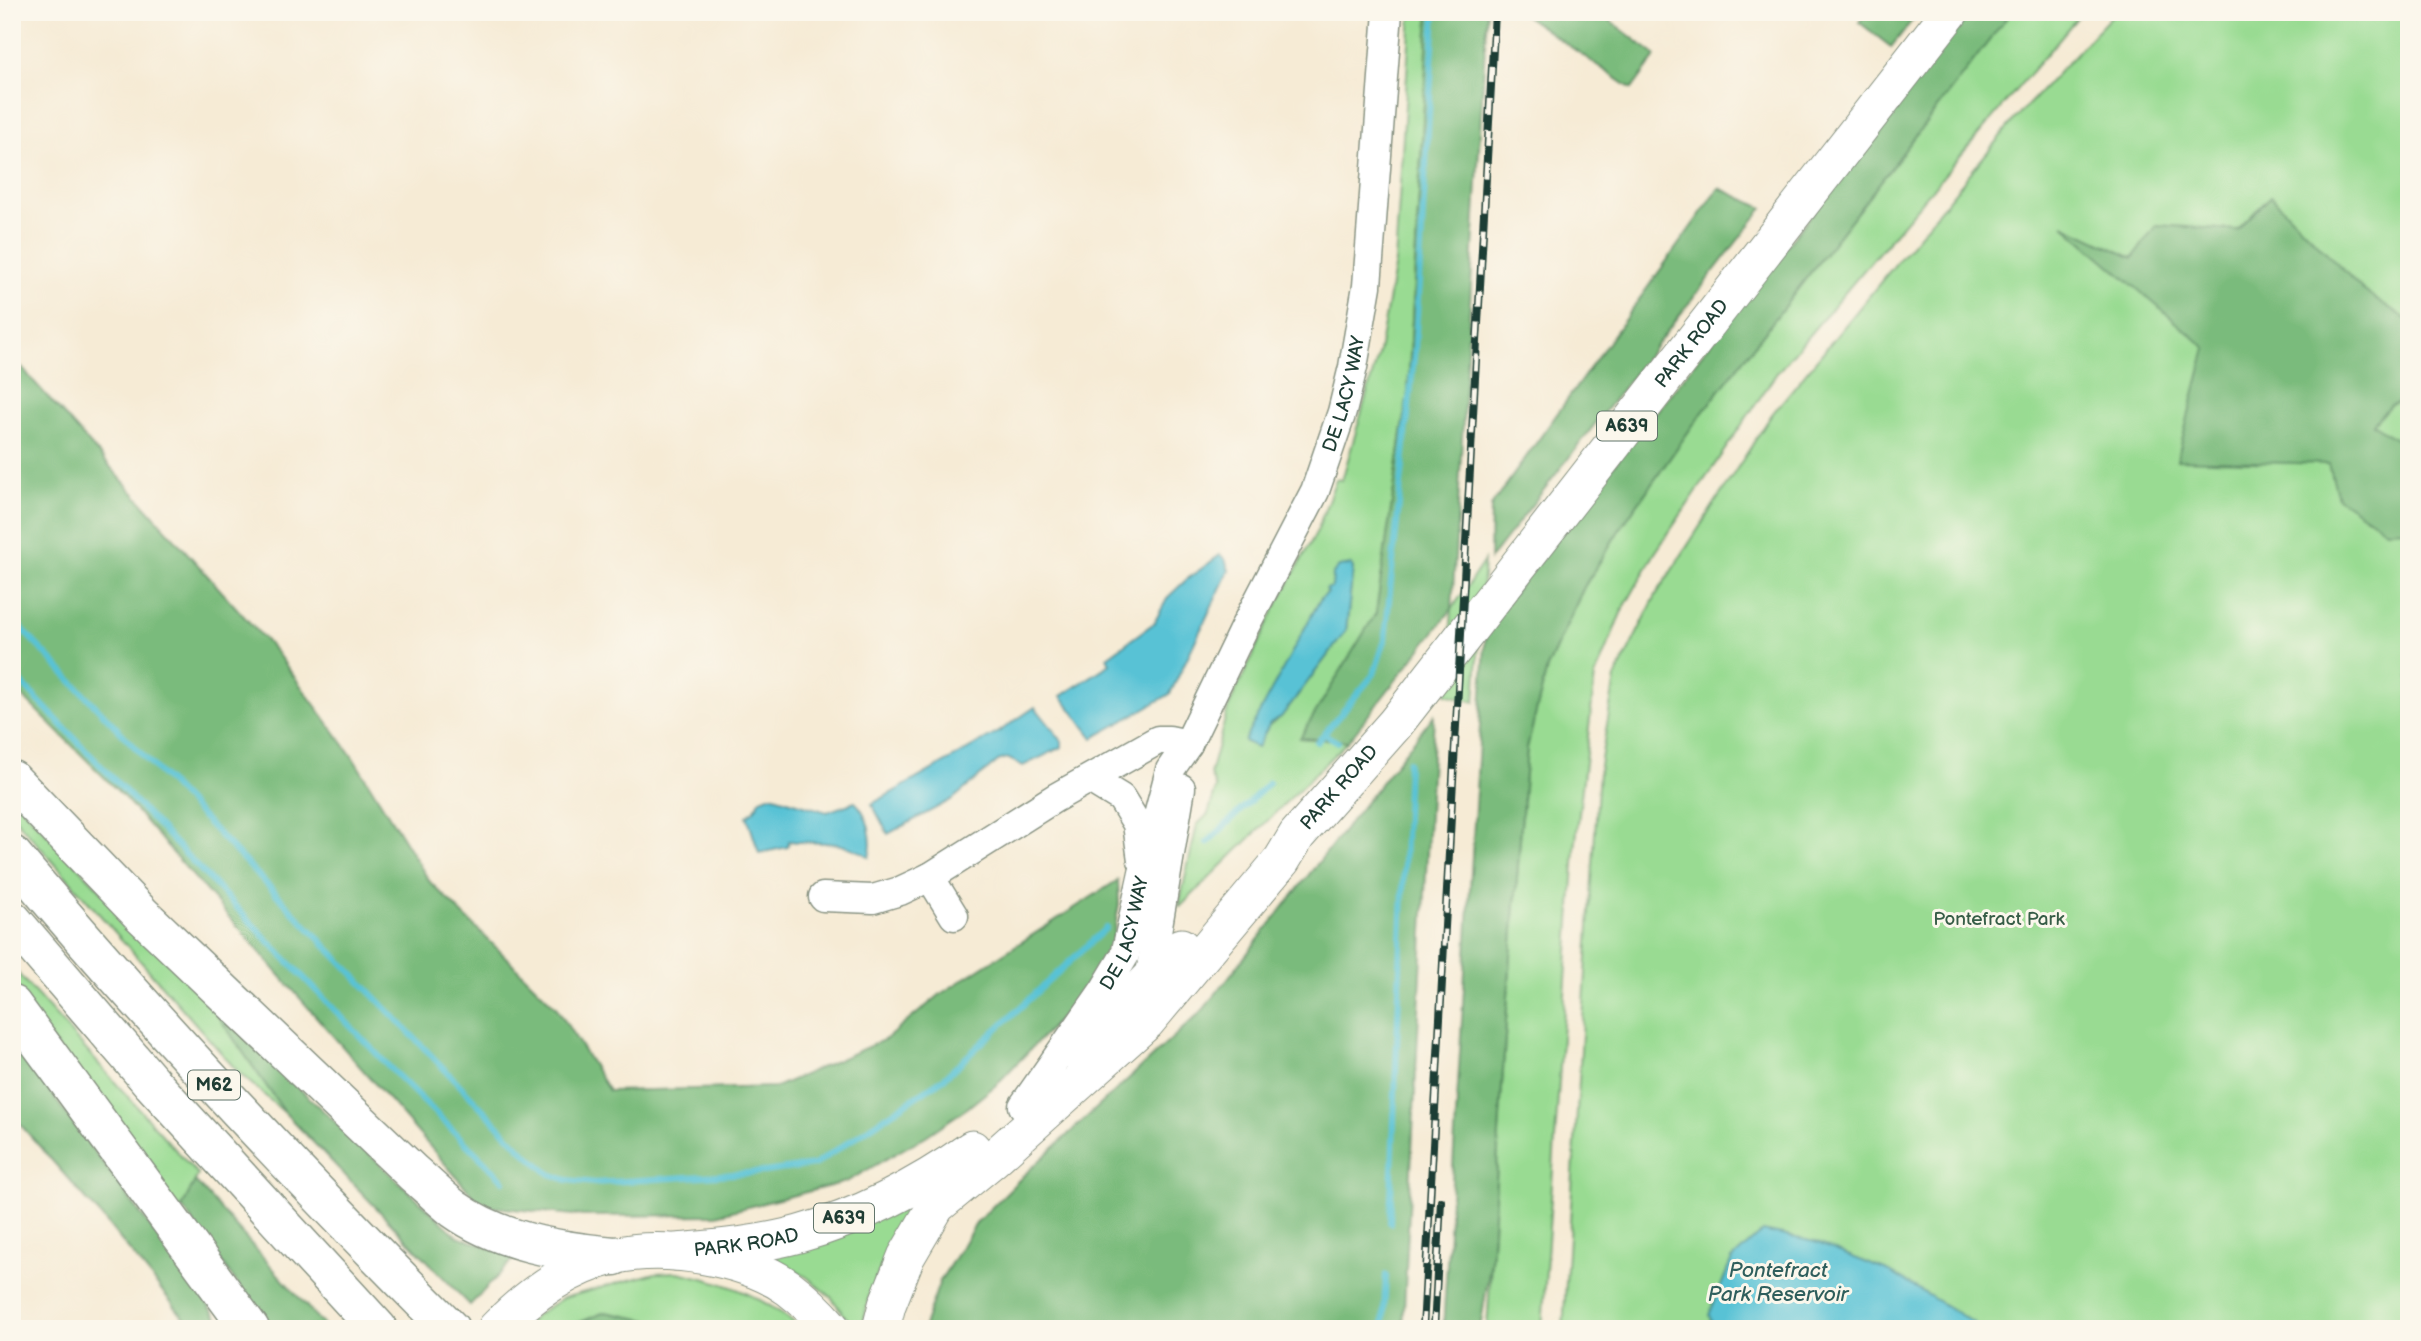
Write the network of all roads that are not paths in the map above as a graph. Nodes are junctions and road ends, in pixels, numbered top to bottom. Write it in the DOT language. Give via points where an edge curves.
graph roads {
  1 [pos="1388,12"];
  2 [pos="1950,12"];
  3 [pos="1188,744"];
  4 [pos="1090,779"];
  5 [pos="12,780"];
  6 [pos="1297,835"];
  7 [pos="12,855"];
  8 [pos="1143,873"];
  9 [pos="930,877"];
  10 [pos="823,897"];
  11 [pos="954,916"];
  12 [pos="12,920"];
  13 [pos="1149,980"];
  14 [pos="12,1005"];
  15 [pos="1146,1022"];
  16 [pos="1023,1106"];
  17 [pos="993,1147"];
  18 [pos="677,1252"];
  19 [pos="614,1256"];
  20 [pos="438,1317"];
  21 [pos="250,1329"];
  22 [pos="378,1329"];
  23 [pos="496,1329"];
  24 [pos="832,1329"];
  25 [pos="881,1329"];
  26 [pos="908,1329"];
  1 -- 3 [label="street, DE LACY WAY" via="1367,285 1342,412 1315,491"];
  2 -- 6 [label="main road, PARK ROAD / A639" via="1395,724"];
  3 -- 4 [label="street" via="1158,740"];
  3 -- 8 [label="street, DE LACY WAY" via="1170,770"];
  3 -- 13 [label="street, DE LACY WAY"];
  4 -- 8 [label="street" via="1121,798 1137,824"];
  4 -- 9 [label="street"];
  5 -- 19 [label="highway" via="141,914 456,1210 521,1241"];
  6 -- 13 [label="main road, PARK ROAD" via="1275,849"];
  6 -- 15 [label="main road, PARK ROAD" via="1282,860"];
  7 -- 20 [label="highway, M62" via="233,1105"];
  8 -- 16 [label="street, DE LACY WAY" via="1125,954"];
  9 -- 10 [label="street" via="873,899"];
  9 -- 11 [label="street"];
  12 -- 22 [label="highway, M62" via="152,1083"];
  13 -- 15 [label="street, DE LACY WAY"];
  13 -- 16 [label="main road, PARK ROAD"];
  14 -- 21 [label="highway"];
  15 -- 17 [label="main road, PARK ROAD"];
  16 -- 17 [label="main road, PARK ROAD"];
  17 -- 18 [label="main road, PARK ROAD / A639" via="826,1226 766,1241"];
  17 -- 25 [label="main road, PARK ROAD" via="936,1206 906,1257"];
  17 -- 26 [label="main road" via="930,1258 915,1293"];
  18 -- 19 [label="main road, A639"];
  18 -- 24 [label="main road, A639" via="753,1270 787,1287"];
  19 -- 23 [label="main road, A639" via="542,1289"];
}
